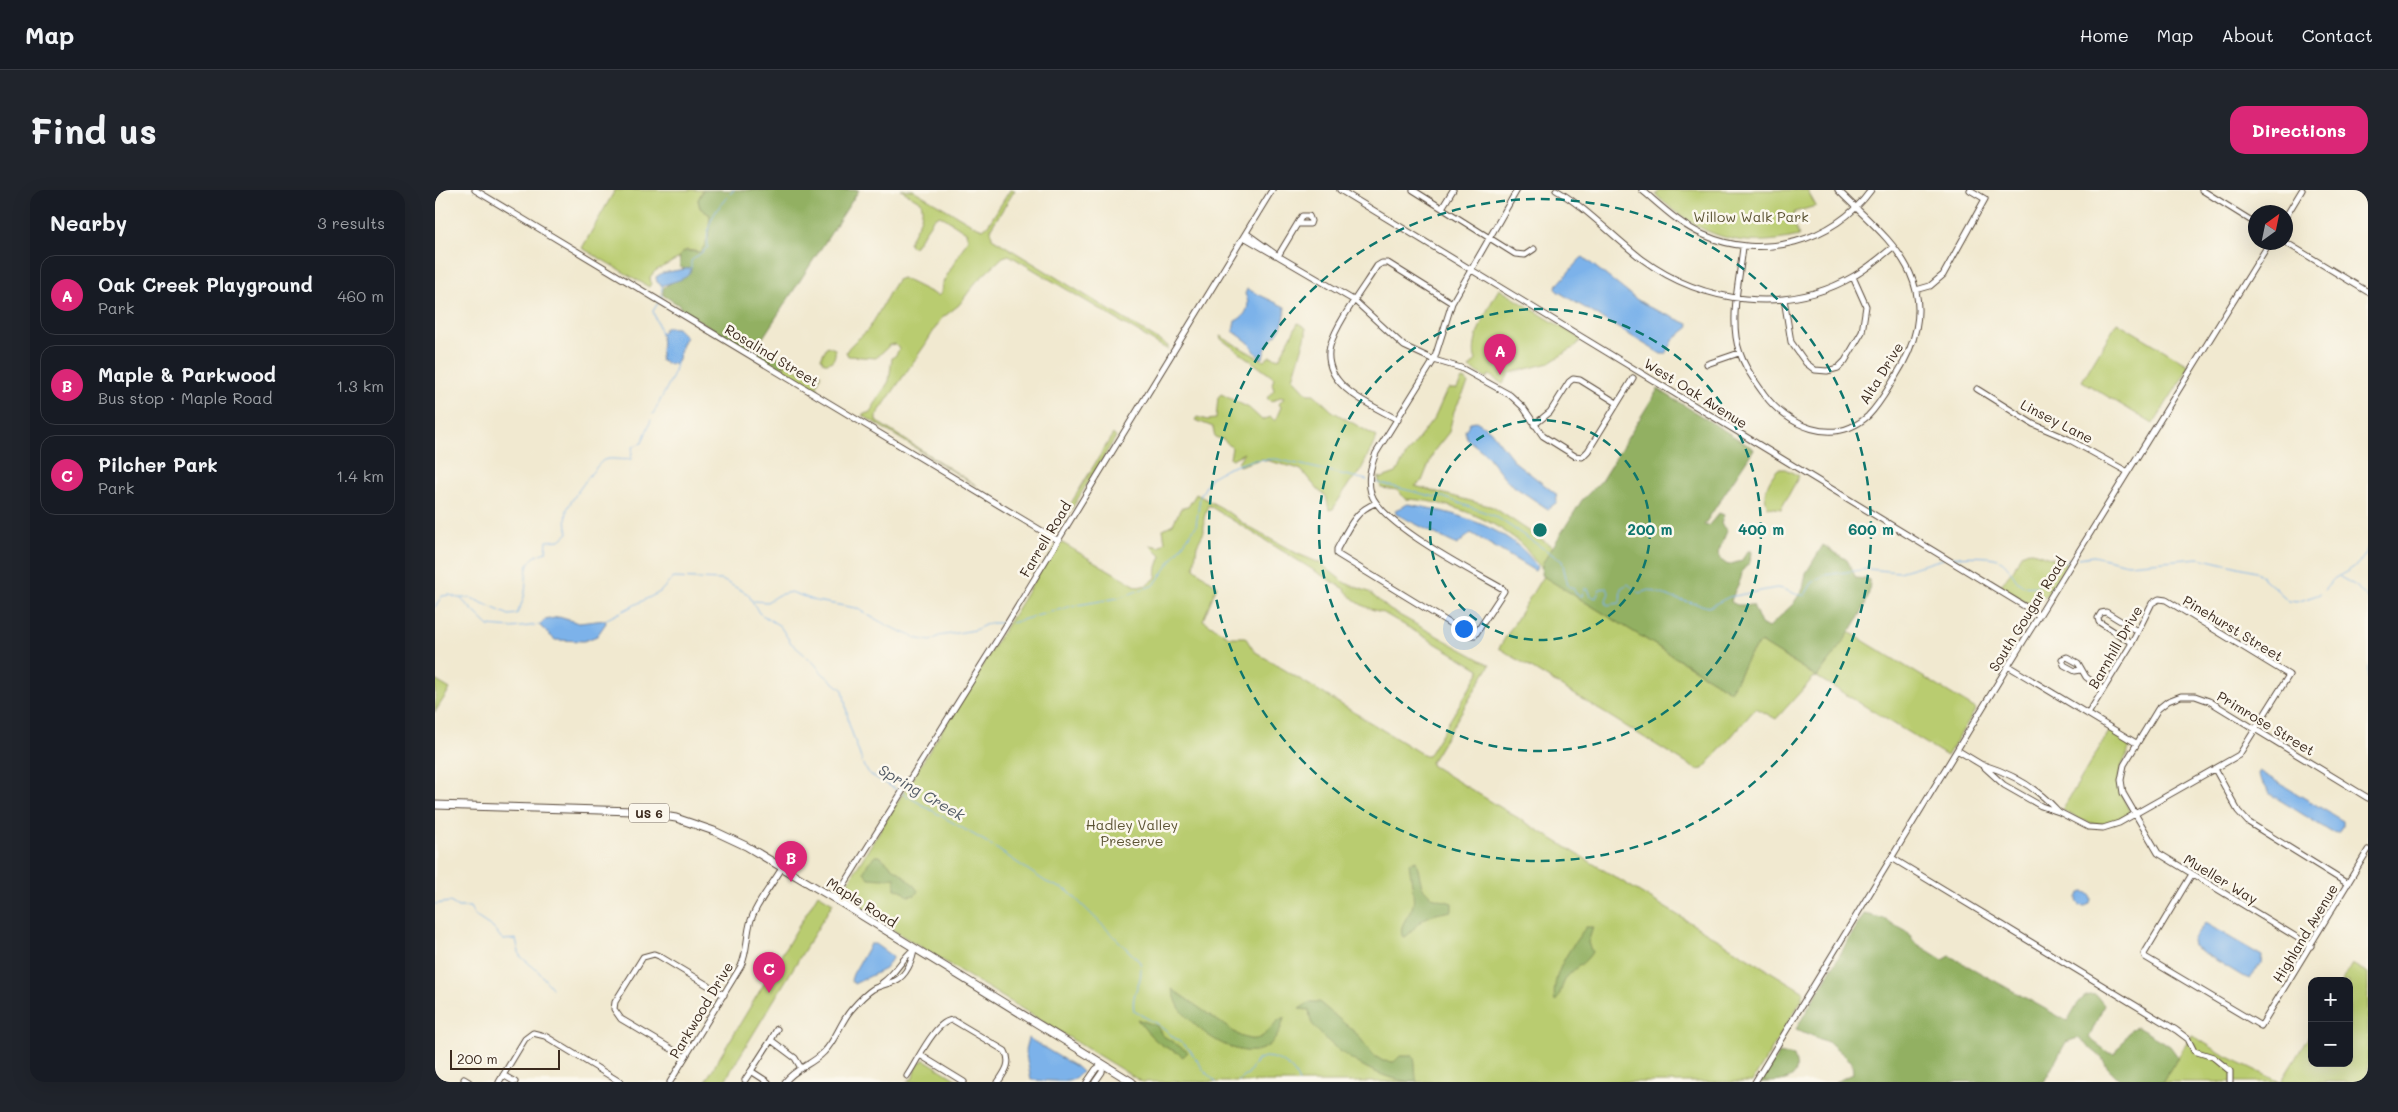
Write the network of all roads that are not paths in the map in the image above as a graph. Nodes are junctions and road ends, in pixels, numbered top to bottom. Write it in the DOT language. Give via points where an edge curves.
graph roads {
  1 [pos="475,190"];
  2 [pos="1272,190"];
  3 [pos="1340,190"];
  4 [pos="1413,190"];
  5 [pos="1453,190"];
  6 [pos="1517,190"];
  7 [pos="1556,190"];
  8 [pos="1642,190"];
  9 [pos="1838,190"];
  10 [pos="1871,190"];
  11 [pos="1969,190"];
  12 [pos="2202,190"];
  13 [pos="2303,190"];
  14 [pos="2293,206"];
  15 [pos="1442,208"];
  16 [pos="1856,208"];
  17 [pos="2248,219"];
  18 [pos="1299,224"];
  19 [pos="1245,235"];
  20 [pos="1489,237"];
  21 [pos="1743,247"];
  22 [pos="1893,247"];
  23 [pos="2293,247"];
  24 [pos="1535,249"];
  25 [pos="2265,250"];
  26 [pos="1278,256"];
  27 [pos="1472,271"];
  28 [pos="1853,277"];
  29 [pos="1916,290"];
  30 [pos="2368,292"];
  31 [pos="1737,299"];
  32 [pos="1784,299"];
  33 [pos="1355,301"];
  34 [pos="1452,304"];
  35 [pos="1739,353"];
  36 [pos="1434,360"];
  37 [pos="1707,364"];
  38 [pos="1631,366"];
  39 [pos="1644,374"];
  40 [pos="1633,378"];
  41 [pos="1977,389"];
  42 [pos="1617,403"];
  43 [pos="1398,420"];
  44 [pos="1534,425"];
  45 [pos="2127,472"];
  46 [pos="1376,503"];
  47 [pos="1057,540"];
  48 [pos="2166,600"];
  49 [pos="2039,615"];
  50 [pos="2137,631"];
  51 [pos="2132,643"];
  52 [pos="2008,666"];
  53 [pos="2081,670"];
  54 [pos="2103,690"];
  55 [pos="2088,714"];
  56 [pos="2256,729"];
  57 [pos="2136,743"];
  58 [pos="1957,750"];
  59 [pos="1982,765"];
  60 [pos="2215,770"];
  61 [pos="2368,798"];
  62 [pos="435,805"];
  63 [pos="2059,812"];
  64 [pos="2135,814"];
  65 [pos="2368,850"];
  66 [pos="1892,858"];
  67 [pos="782,868"];
  68 [pos="2192,874"];
  69 [pos="2348,884"];
  70 [pos="835,900"];
  71 [pos="2311,946"];
  72 [pos="914,949"];
  73 [pos="875,988"];
  74 [pos="723,995"];
  75 [pos="777,1029"];
  76 [pos="771,1040"];
  77 [pos="920,1055"];
  78 [pos="685,1057"];
  79 [pos="1103,1064"];
  80 [pos="801,1068"];
  81 [pos="751,1071"];
  82 [pos="503,1075"];
  83 [pos="907,1076"];
  84 [pos="463,1079"];
  85 [pos="745,1080"];
  86 [pos="469,1082"];
  87 [pos="499,1082"];
  88 [pos="515,1082"];
  89 [pos="620,1082"];
  90 [pos="670,1082"];
  91 [pos="768,1082"];
  92 [pos="785,1082"];
  93 [pos="964,1082"];
  94 [pos="998,1082"];
  95 [pos="1087,1082"];
  96 [pos="1095,1082"];
  97 [pos="1132,1082"];
  98 [pos="1755,1082"];
  99 [pos="2230,1082"];
  1 -- 47 [label="street, Rosalind Street"];
  2 -- 19 [label="street, Farrell Road"];
  3 -- 27 [label="street, West Oak Avenue"];
  4 -- 15 [label="street"];
  5 -- 15 [label="street"];
  6 -- 20 [label="street"];
  7 -- 31 [label="street" via="1658,270 1691,287"];
  8 -- 21 [label="street" via="1687,226 1719,241"];
  9 -- 16 [label="street, Alta Drive"];
  10 -- 16 [label="street"];
  11 -- 29 [label="street" via="1985,199 1943,275 1930,286"];
  12 -- 17 [label="street"];
  13 -- 14 [label="street"];
  15 -- 20 [label="street"];
  16 -- 21 [label="street" via="1821,233 1801,240 1764,248"];
  16 -- 22 [label="street, Alta Drive"];
  18 -- 26 [label="street"];
  19 -- 26 [label="street"];
  19 -- 47 [label="street, Farrell Road"];
  20 -- 24 [label="street" via="1515,254 1525,256"];
  20 -- 27 [label="street"];
  21 -- 31 [label="street, Alta Drive"];
  22 -- 28 [label="street"];
  22 -- 29 [label="street, Alta Drive" via="1910,273"];
  23 -- 30 [label="street"];
  25 -- 45 [label="street, South Gougar Road"];
  26 -- 33 [label="street"];
  27 -- 34 [label="street"];
  27 -- 38 [label="street, West Oak Avenue"];
  28 -- 32 [label="street" via="1808,294"];
  28 -- 32 [label="street" via="1866,306 1863,332 1838,368 1827,372 1806,364 1791,342"];
  29 -- 35 [label="street, Alta Drive" via="1919,314 1908,357 1879,404 1850,427 1814,430 1785,417 1773,407 1748,372"];
  31 -- 32 [label="street"];
  31 -- 35 [label="street, Alta Drive"];
  33 -- 34 [label="street" via="1382,262"];
  33 -- 36 [label="street" via="1398,341"];
  33 -- 43 [label="street" via="1329,347 1330,367 1348,390"];
  34 -- 36 [label="street"];
  35 -- 37 [label="street"];
  36 -- 43 [label="street"];
  36 -- 44 [label="street" via="1461,368 1509,395"];
  38 -- 39 [label="street, West Oak Avenue"];
  38 -- 40 [label="street"];
  39 -- 40 [label="street"];
  39 -- 49 [label="street, West Oak Avenue"];
  40 -- 42 [label="street"];
  41 -- 45 [label="street, Linsey Lane" via="2033,424 2069,438"];
  42 -- 44 [label="street" via="1573,379 1550,412"];
  42 -- 44 [label="street" via="1582,457 1549,440"];
  43 -- 46 [label="street" via="1371,466 1369,481"];
  45 -- 49 [label="street, South Gougar Road"];
  46 -- 46 [label="street" via="1390,520 1503,589 1475,635 1469,635 1337,554 1353,520"];
  47 -- 70 [label="street, Farrell Road"];
  48 -- 50 [label="street, Barnhill Drive" via="2159,599 2153,603"];
  48 -- 56 [label="street, Pinehurst Street" via="2289,675"];
  49 -- 52 [label="street, South Gougar Road"];
  50 -- 51 [label="street, Barnhill Drive"];
  50 -- 51 [label="street" via="2107,612 2098,618 2099,622"];
  51 -- 54 [label="street, Barnhill Drive"];
  52 -- 55 [label="street"];
  52 -- 58 [label="street, South Gougar Road"];
  53 -- 54 [label="street"];
  54 -- 55 [label="street, Barnhill Drive"];
  55 -- 57 [label="street"];
  56 -- 57 [label="street, Primrose Street" via="2202,698 2181,696 2158,709"];
  56 -- 60 [label="street" via="2239,755"];
  56 -- 61 [label="street, Primrose Street"];
  57 -- 64 [label="street, Primrose Street" via="2123,765 2121,780 2123,793"];
  58 -- 59 [label="street"];
  58 -- 66 [label="street, South Gougar Road"];
  59 -- 63 [label="street" via="2004,785 2041,806"];
  59 -- 63 [label="street" via="2003,771 2038,792"];
  60 -- 64 [label="street"];
  60 -- 69 [label="street" via="2238,811 2248,822"];
  62 -- 67 [label="main road, Maple Road / US 6" via="657,814 730,838"];
  63 -- 64 [label="street" via="2080,824 2096,828 2112,826"];
  64 -- 68 [label="street, Mueller Way" via="2159,853"];
  65 -- 69 [label="street, Highland Avenue"];
  66 -- 98 [label="street, South Gougar Road"];
  66 -- 99 [label="street" via="2176,1030 2188,1038 2198,1054 2223,1063 2231,1071"];
  67 -- 70 [label="main road, Maple Road / US 6"];
  67 -- 74 [label="street, Parkwood Drive" via="754,912 748,930 746,956"];
  68 -- 71 [label="street, Mueller Way"];
  68 -- 71 [label="street, Highland Avenue" via="2144,955 2250,1021 2261,1026"];
  69 -- 71 [label="street, Highland Avenue"];
  70 -- 72 [label="main road, Maple Road / US 6"];
  72 -- 73 [label="street" via="896,971"];
  72 -- 73 [label="street" via="913,958 901,976"];
  72 -- 79 [label="main road, Maple Road / US 6"];
  73 -- 80 [label="street" via="850,1011 837,1036 823,1053"];
  74 -- 78 [label="street, Parkwood Drive"];
  74 -- 78 [label="street" via="654,954 643,957 615,1002 616,1014"];
  75 -- 76 [label="street"];
  76 -- 80 [label="street" via="795,1058"];
  76 -- 81 [label="street"];
  77 -- 83 [label="street"];
  77 -- 93 [label="street"];
  77 -- 94 [label="street" via="942,1023 947,1020 959,1022 1005,1051 1007,1068"];
  78 -- 90 [label="street, Parkwood Drive"];
  79 -- 95 [label="street"];
  79 -- 96 [label="street"];
  79 -- 97 [label="main road, Maple Road / US 6"];
  80 -- 92 [label="street"];
  81 -- 85 [label="street"];
  81 -- 91 [label="street"];
  82 -- 87 [label="street"];
  82 -- 88 [label="street"];
  82 -- 89 [label="street" via="525,1039 533,1033 545,1036"];
  84 -- 86 [label="street"];
}
